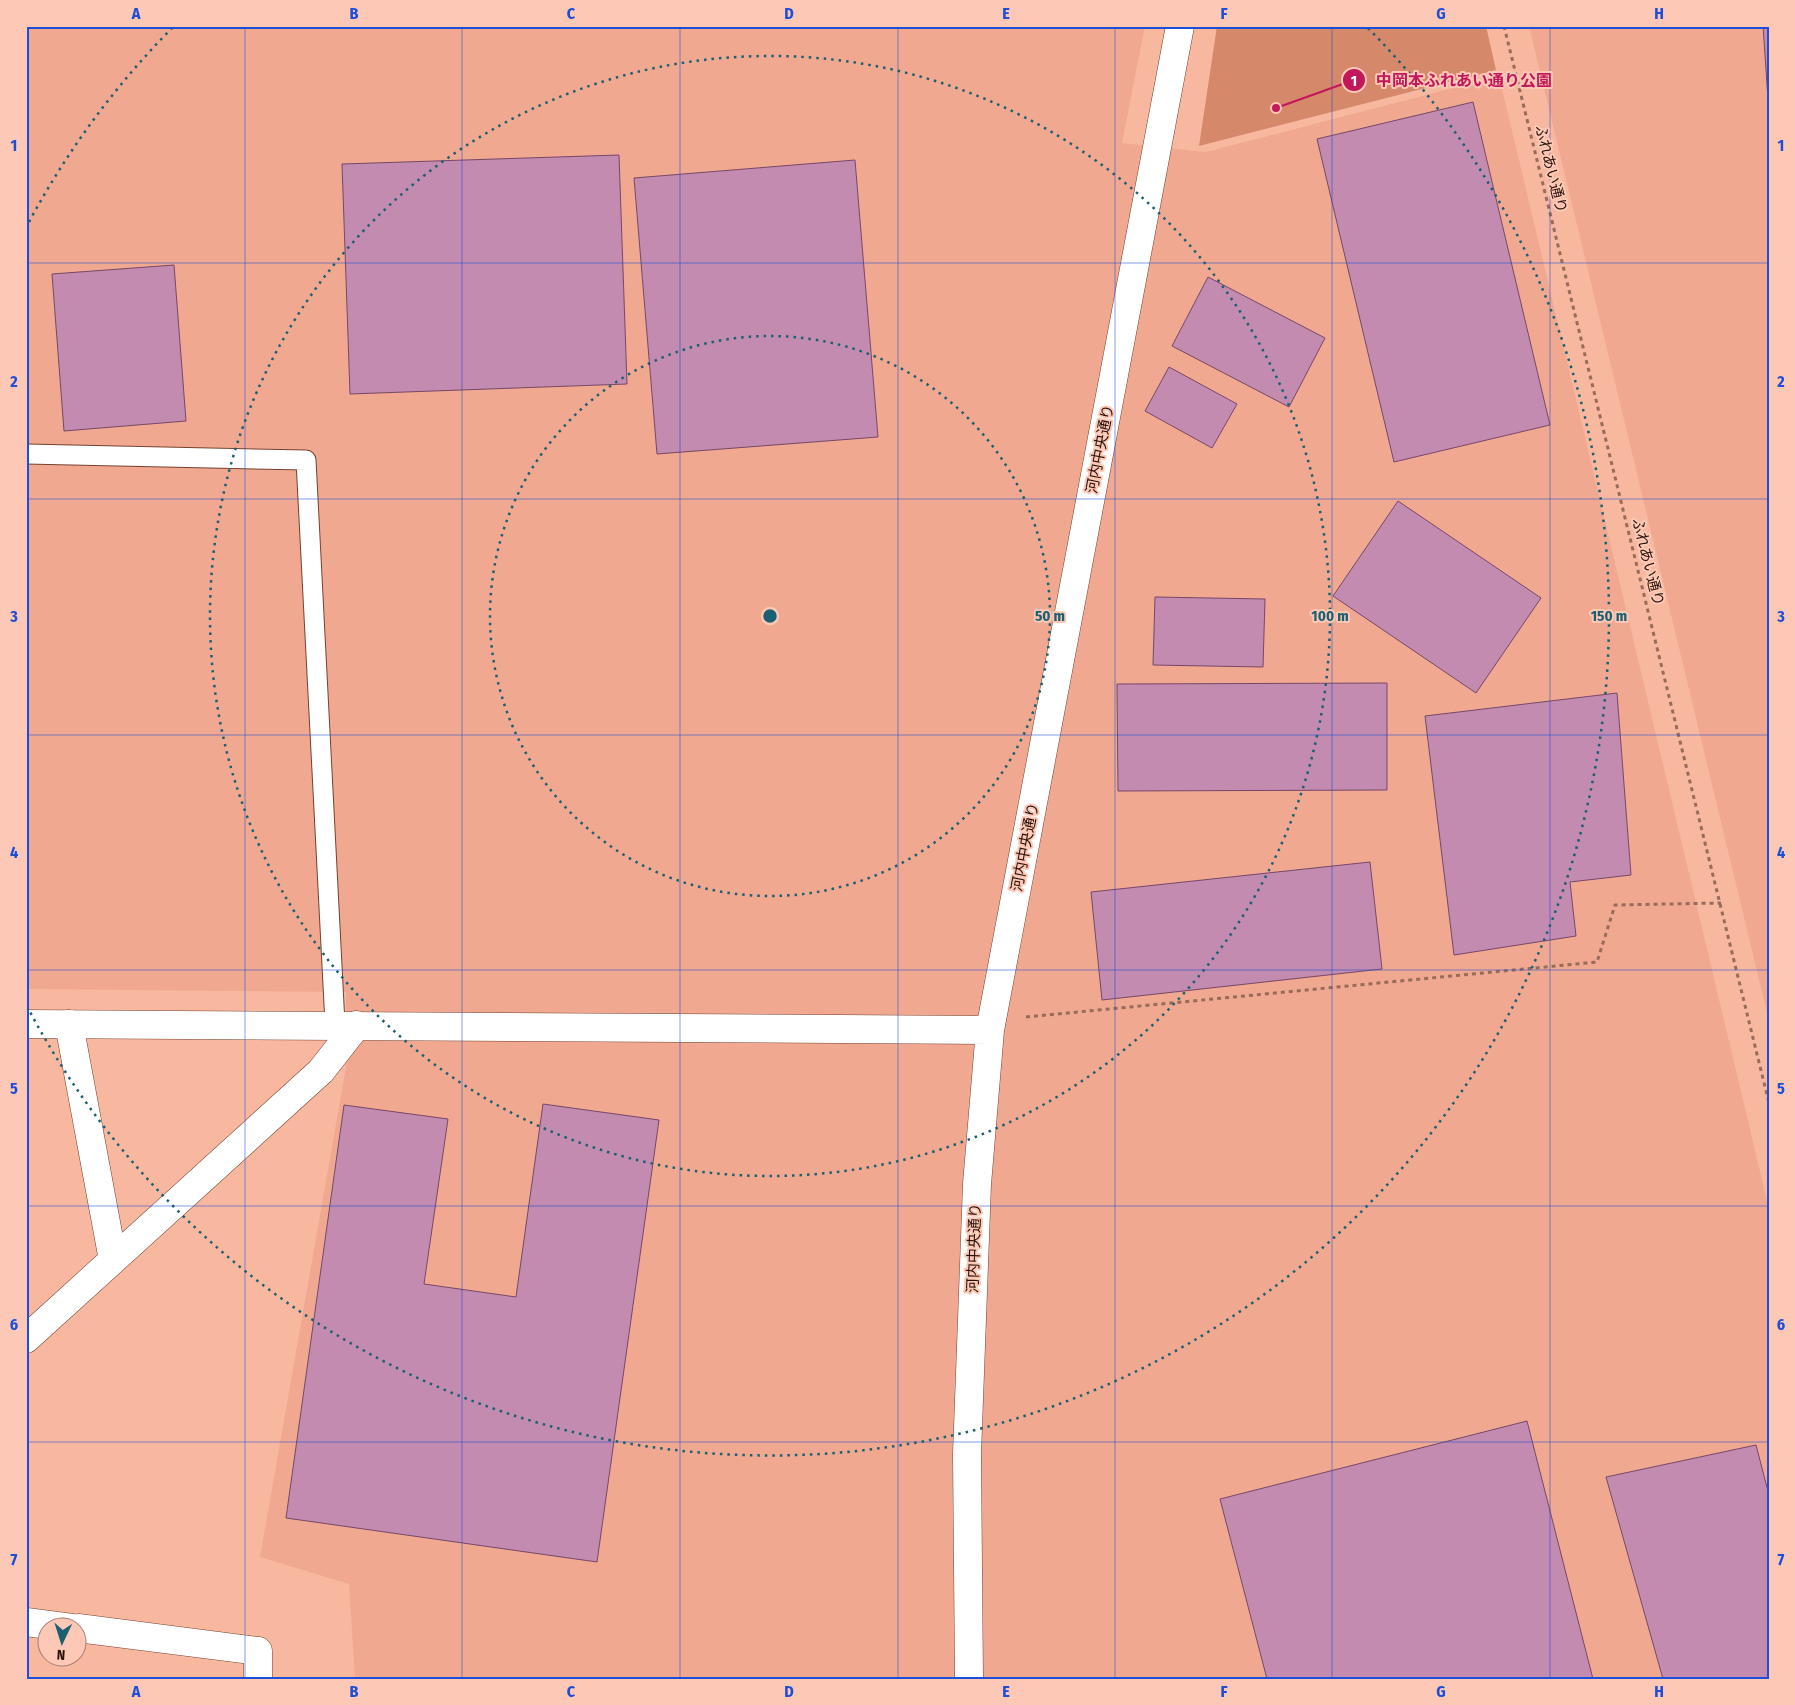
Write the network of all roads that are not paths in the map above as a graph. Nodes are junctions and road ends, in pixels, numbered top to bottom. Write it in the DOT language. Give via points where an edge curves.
graph roads {
  1 [pos="1180,26"];
  2 [pos="26,454"];
  3 [pos="26,1024"];
  4 [pos="69,1024"];
  5 [pos="346,1025"];
  6 [pos="990,1030"];
  7 [pos="113,1260"];
  8 [pos="26,1339"];
  9 [pos="88,1629"];
  10 [pos="258,1679"];
  11 [pos="969,1679"];
  1 -- 6 [label="street, 河内中央通り"];
  2 -- 5 [label="lane" via="306,460"];
  3 -- 4 [label="street"];
  4 -- 5 [label="street"];
  4 -- 7 [label="street"];
  5 -- 6 [label="street"];
  5 -- 7 [label="street" via="321,1071"];
  6 -- 11 [label="street, 河内中央通り" via="976,1184 967,1454"];
  7 -- 8 [label="street"];
  9 -- 10 [label="street" via="258,1652"];
}
